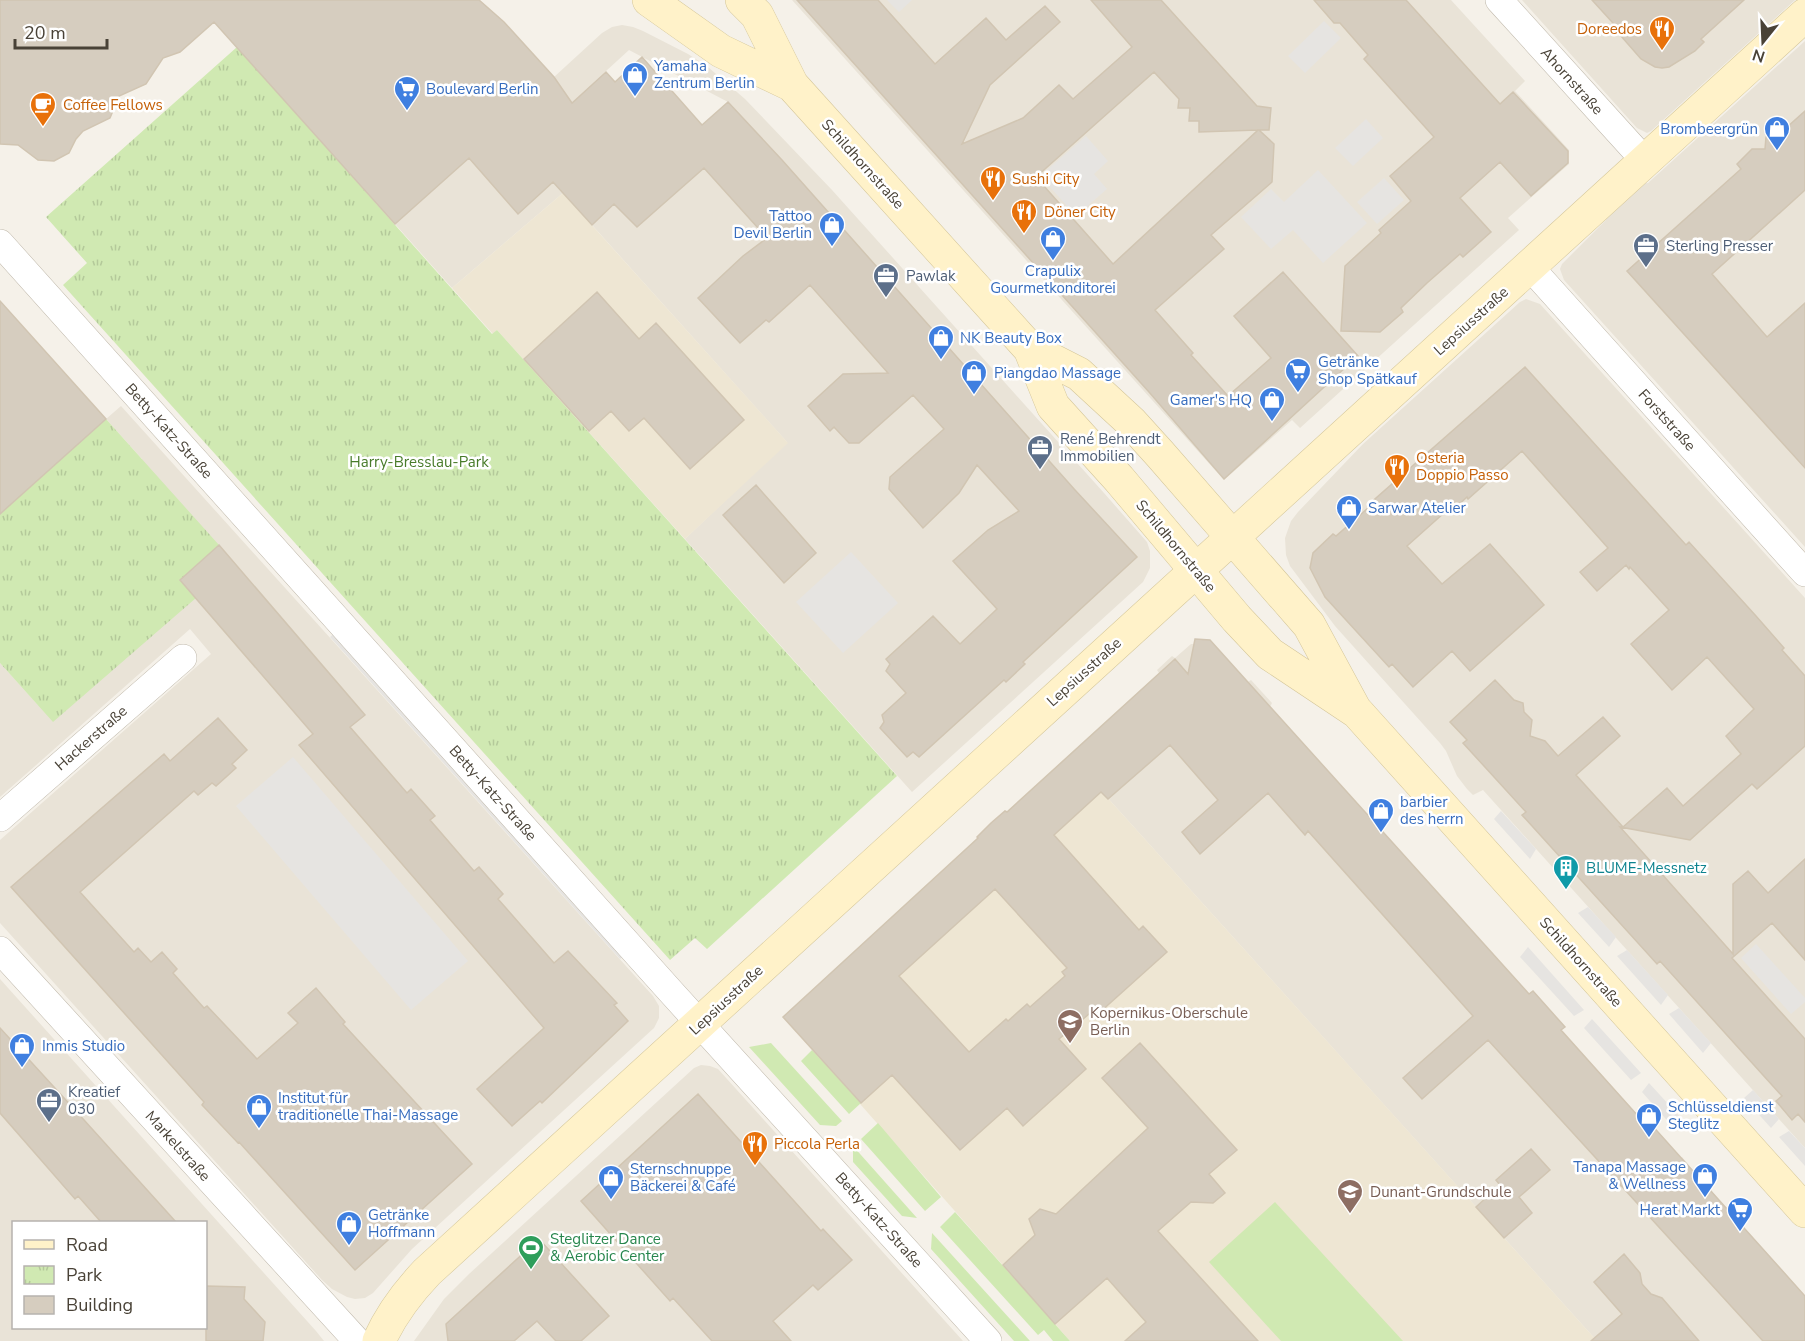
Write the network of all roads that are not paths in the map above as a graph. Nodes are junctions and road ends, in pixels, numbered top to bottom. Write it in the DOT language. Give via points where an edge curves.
graph roads {
  1 [pos="649,0"];
  2 [pos="742,0"];
  3 [pos="1499,0"];
  4 [pos="1805,15"];
  5 [pos="792,85"];
  6 [pos="1645,161"];
  7 [pos="0,243"];
  8 [pos="1530,267"];
  9 [pos="1030,349"];
  10 [pos="1232,537"];
  11 [pos="1195,570"];
  12 [pos="1805,573"];
  13 [pos="183,658"];
  14 [pos="1357,712"];
  15 [pos="0,818"];
  16 [pos="0,950"];
  17 [pos="700,1024"];
  18 [pos="1805,1211"];
  19 [pos="357,1341"];
  20 [pos="379,1341"];
  21 [pos="988,1341"];
  1 -- 5 [label="main road, Schildhornstraße" via="721,51"];
  2 -- 5 [label="main road, Schildhornstraße" via="757,15"];
  3 -- 6 [label="street, Ahornstraße"];
  4 -- 6 [label="main road, Lepsiusstraße"];
  5 -- 9 [label="main road, Schildhornstraße"];
  6 -- 8 [label="main road, Lepsiusstraße"];
  7 -- 17 [label="street, Betty-Katz-Straße"];
  8 -- 10 [label="main road, Lepsiusstraße"];
  8 -- 12 [label="street, Forststraße"];
  9 -- 10 [label="main road, Schildhornstraße" via="1079,374 1131,422"];
  9 -- 11 [label="main road, Schildhornstraße" via="1053,406"];
  10 -- 11 [label="main road, Lepsiusstraße"];
  10 -- 14 [label="main road, Schildhornstraße" via="1310,625"];
  11 -- 14 [label="main road, Schildhornstraße" via="1270,654"];
  11 -- 17 [label="main road, Lepsiusstraße"];
  13 -- 15 [label="street, Hackerstraße"];
  14 -- 18 [label="main road, Schildhornstraße"];
  16 -- 19 [label="street, Markelstraße"];
  17 -- 20 [label="main road, Lepsiusstraße" via="427,1272 392,1315"];
  17 -- 21 [label="street, Betty-Katz-Straße"];
}
